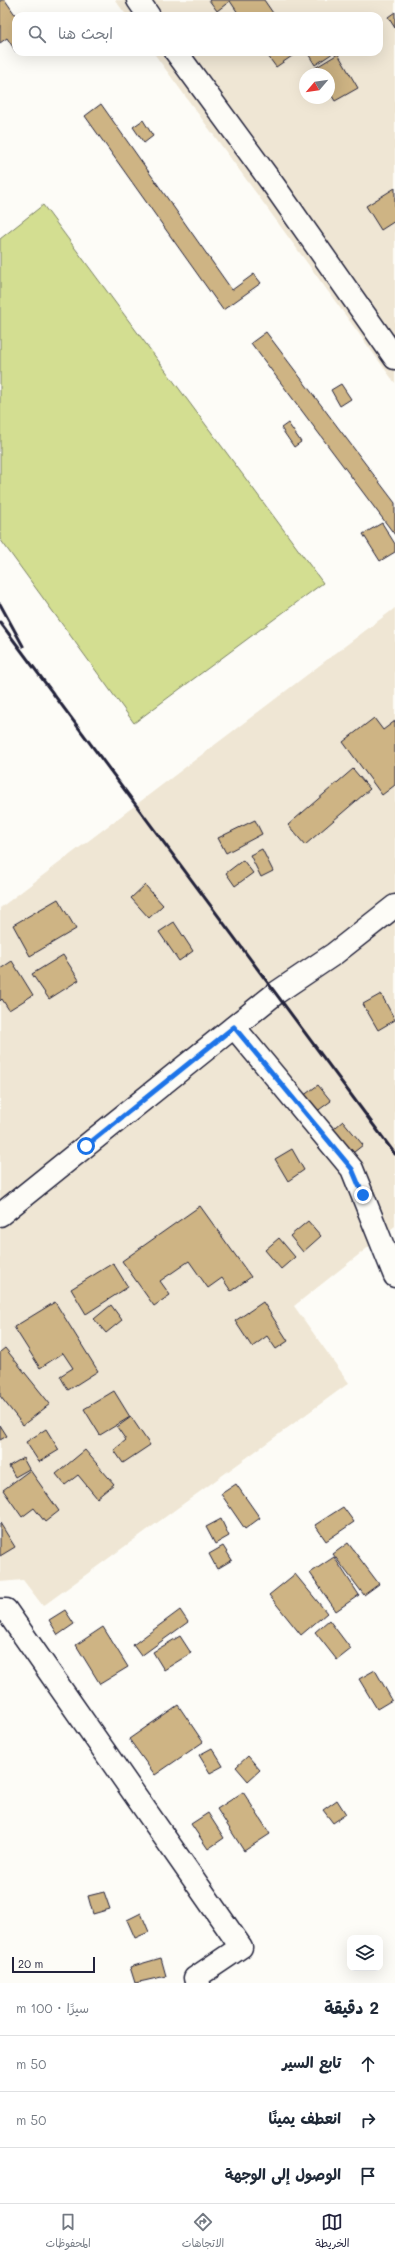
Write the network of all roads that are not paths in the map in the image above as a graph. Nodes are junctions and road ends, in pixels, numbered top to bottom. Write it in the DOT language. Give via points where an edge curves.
graph roads {
  1 [pos="138,0"];
  2 [pos="146,12"];
  3 [pos="179,56"];
  4 [pos="395,358"];
  5 [pos="395,906"];
  6 [pos="234,1027"];
  7 [pos="0,1215"];
  8 [pos="395,1276"];
  9 [pos="0,1610"];
  10 [pos="199,1983"];
  1 -- 2 [label="street"];
  3 -- 4 [label="street"];
  5 -- 6 [label="street"];
  6 -- 7 [label="street"];
  6 -- 8 [label="street" via="352,1169"];
  9 -- 10 [label="street" via="6,1610 241,1947 196,1978"];
}
